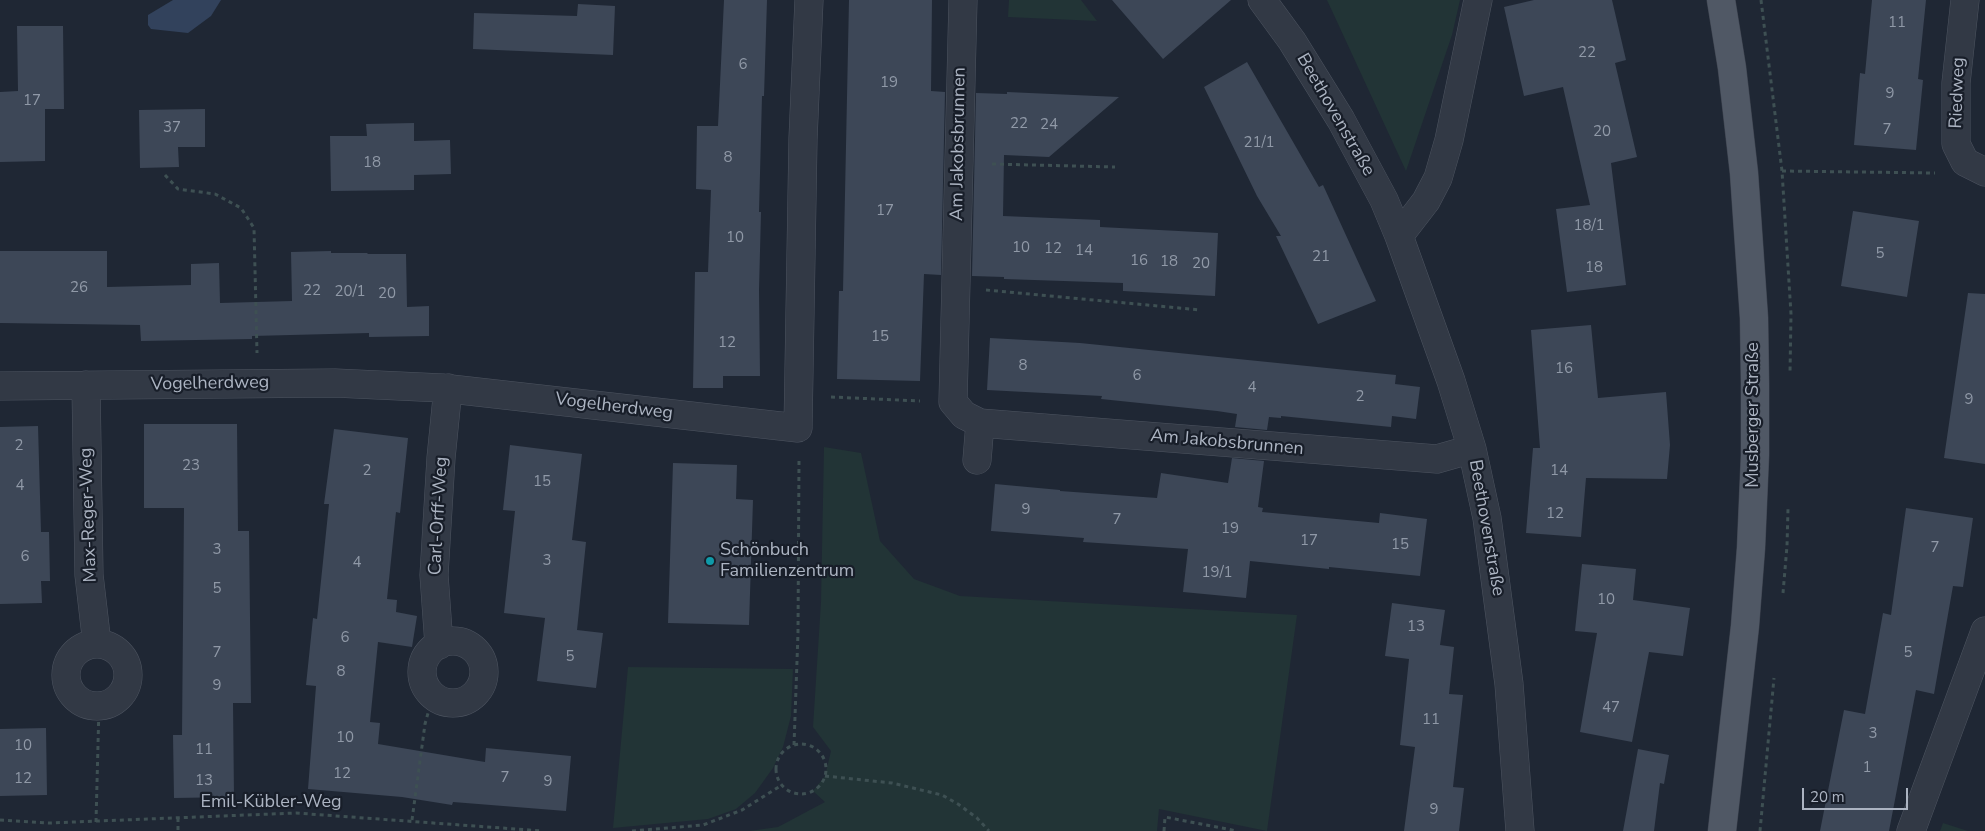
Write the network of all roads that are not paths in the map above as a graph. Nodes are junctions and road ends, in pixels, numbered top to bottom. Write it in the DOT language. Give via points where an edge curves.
graph roads {
  1 [pos="810,0"];
  2 [pos="963,0"];
  3 [pos="1262,0"];
  4 [pos="1478,0"];
  5 [pos="1721,0"];
  6 [pos="1965,0"];
  7 [pos="1975,167"];
  8 [pos="1399,236"];
  9 [pos="86,385"];
  10 [pos="0,386"];
  11 [pos="448,388"];
  12 [pos="980,423"];
  13 [pos="1472,449"];
  14 [pos="977,460"];
  15 [pos="1985,631"];
  16 [pos="97,644"];
  17 [pos="439,645"];
  18 [pos="1520,831"];
  19 [pos="1722,831"];
  20 [pos="1911,831"];
  1 -- 11 [label="street, Vogelherdweg" via="803,139 798,428"];
  2 -- 12 [label="street, Am Jakobsbrunnen" via="953,402 964,415"];
  3 -- 8 [label="street, Beethovenstraße" via="1342,120"];
  4 -- 8 [label="street" via="1438,178 1426,202"];
  5 -- 19 [label="main road, Musberger Straße" via="1744,173 1755,384 1751,548"];
  6 -- 7 [label="street, Riedweg" via="1956,92 1956,144"];
  8 -- 13 [label="street, Beethovenstraße"];
  9 -- 10 [label="street, Vogelherdweg"];
  9 -- 11 [label="street, Vogelherdweg" via="335,383"];
  9 -- 16 [label="street, Max-Reger-Weg" via="89,575"];
  11 -- 17 [label="street, Carl-Orff-Weg" via="434,575"];
  12 -- 13 [label="street, Am Jakobsbrunnen" via="1437,459"];
  12 -- 14 [label="street"];
  13 -- 18 [label="street, Beethovenstraße" via="1487,518 1509,684"];
  15 -- 20 [label="street"];
  16 -- 16 [label="street" via="87,645 71,657 65,676 72,695 89,706 110,704 118,698 125,689 128,674 124,659 117,651"];
  17 -- 17 [label="street" via="431,651 423,668 426,687 441,701 462,702 471,698 483,681 482,661 477,652 459,642"];
}
